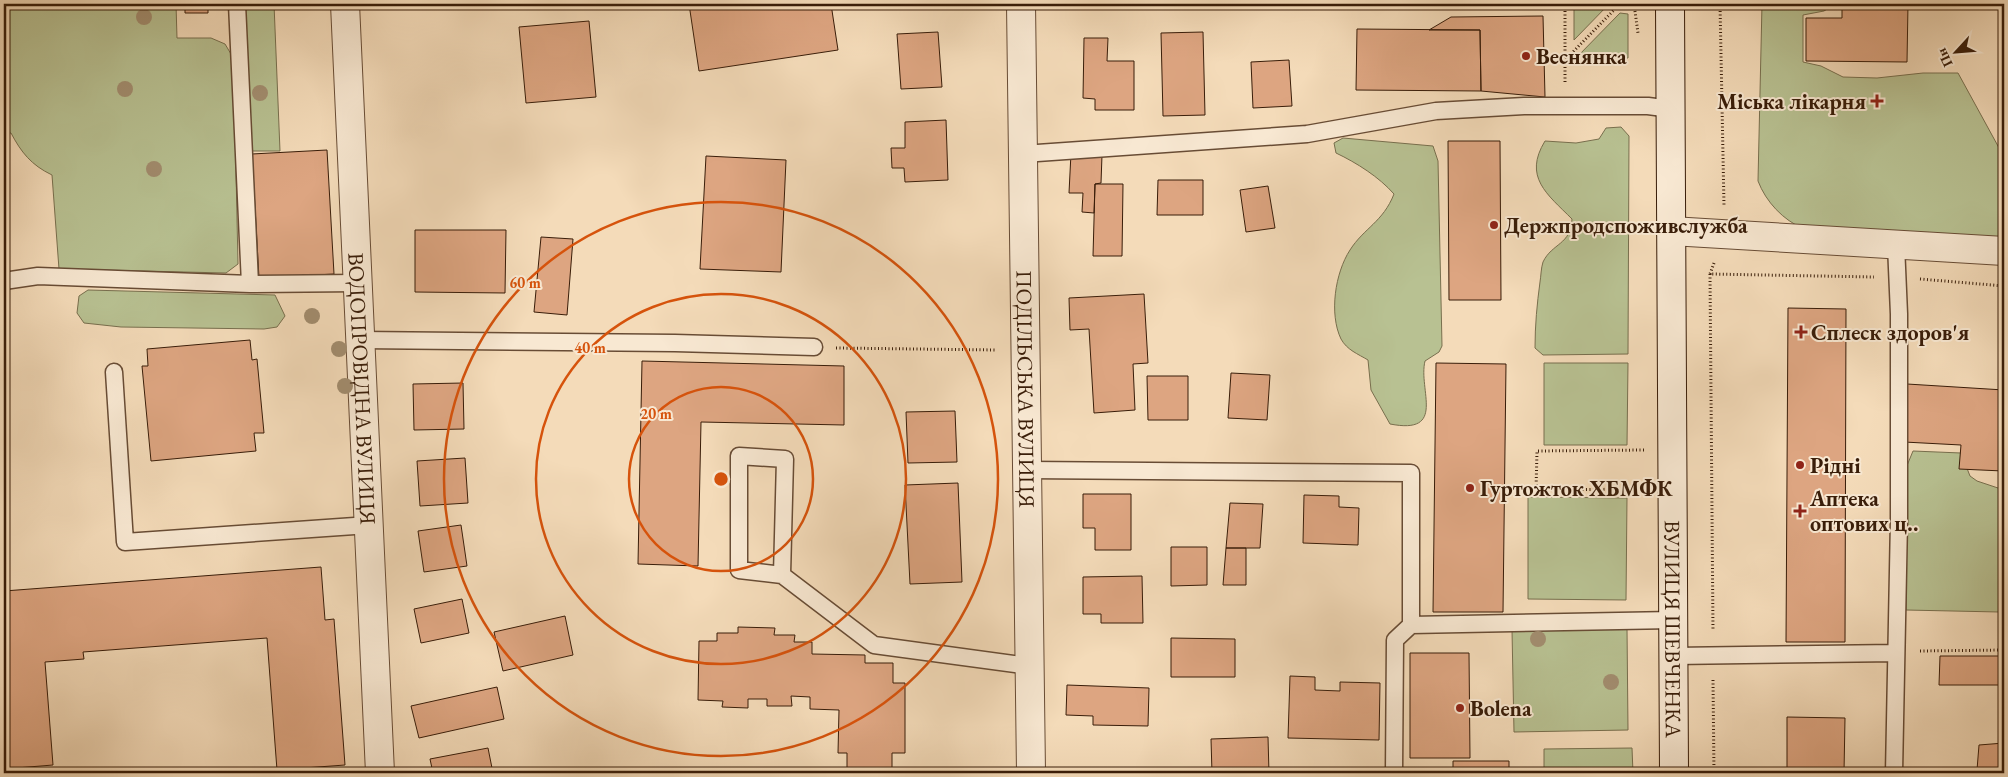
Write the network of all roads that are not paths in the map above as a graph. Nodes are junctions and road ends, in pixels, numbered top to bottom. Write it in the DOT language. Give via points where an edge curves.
graph roads {
  1 [pos="237,4"];
  2 [pos="345,4"];
  3 [pos="1021,4"];
  4 [pos="1670,4"];
  5 [pos="1670,109"];
  6 [pos="1023,154"];
  7 [pos="1671,231"];
  8 [pos="1896,245"];
  9 [pos="2004,251"];
  10 [pos="4,281"];
  11 [pos="250,284"];
  12 [pos="358,284"];
  13 [pos="360,340"];
  14 [pos="814,347"];
  15 [pos="114,372"];
  16 [pos="1027,470"];
  17 [pos="369,525"];
  18 [pos="782,575"];
  19 [pos="1674,620"];
  20 [pos="1411,625"];
  21 [pos="1896,653"];
  22 [pos="1674,656"];
  23 [pos="1029,666"];
  24 [pos="380,773"];
  25 [pos="1030,773"];
  26 [pos="1394,773"];
  27 [pos="1674,773"];
  28 [pos="1894,773"];
  1 -- 11 [label="lane"];
  2 -- 12 [label="street, ВОДОПРОВІДНА ВУЛИЦЯ"];
  3 -- 6 [label="street, ПОДІЛЬСЬКА ВУЛИЦЯ"];
  4 -- 5 [label="street, ВУЛИЦЯ ШЕВЧЕНКА"];
  5 -- 6 [label="lane" via="1565,106 1436,111 1307,134"];
  5 -- 7 [label="street, ВУЛИЦЯ ШЕВЧЕНКА"];
  6 -- 16 [label="street, ПОДІЛЬСЬКА ВУЛИЦЯ"];
  7 -- 8 [label="street"];
  7 -- 19 [label="street, ВУЛИЦЯ ШЕВЧЕНКА"];
  8 -- 9 [label="street"];
  8 -- 21 [label="lane" via="1899,314"];
  10 -- 11 [label="lane" via="38,276"];
  11 -- 12 [label="lane"];
  12 -- 13 [label="street, ВОДОПРОВІДНА ВУЛИЦЯ"];
  13 -- 14 [label="lane"];
  13 -- 17 [label="street, ВОДОПРОВІДНА ВУЛИЦЯ"];
  15 -- 17 [label="lane" via="125,542"];
  16 -- 20 [label="lane" via="1411,473"];
  16 -- 23 [label="street, ПОДІЛЬСЬКА ВУЛИЦЯ"];
  17 -- 24 [label="street, ВОДОПРОВІДНА ВУЛИЦЯ"];
  18 -- 18 [label="lane" via="739,570 739,456 785,459"];
  18 -- 23 [label="lane" via="874,645"];
  19 -- 20 [label="lane"];
  19 -- 22 [label="street, ВУЛИЦЯ ШЕВЧЕНКА"];
  20 -- 26 [label="lane" via="1395,640"];
  21 -- 22 [label="lane"];
  21 -- 28 [label="lane"];
  22 -- 27 [label="street, ВУЛИЦЯ ШЕВЧЕНКА"];
  23 -- 25 [label="street, ПОДІЛЬСЬКА ВУЛИЦЯ"];
}
